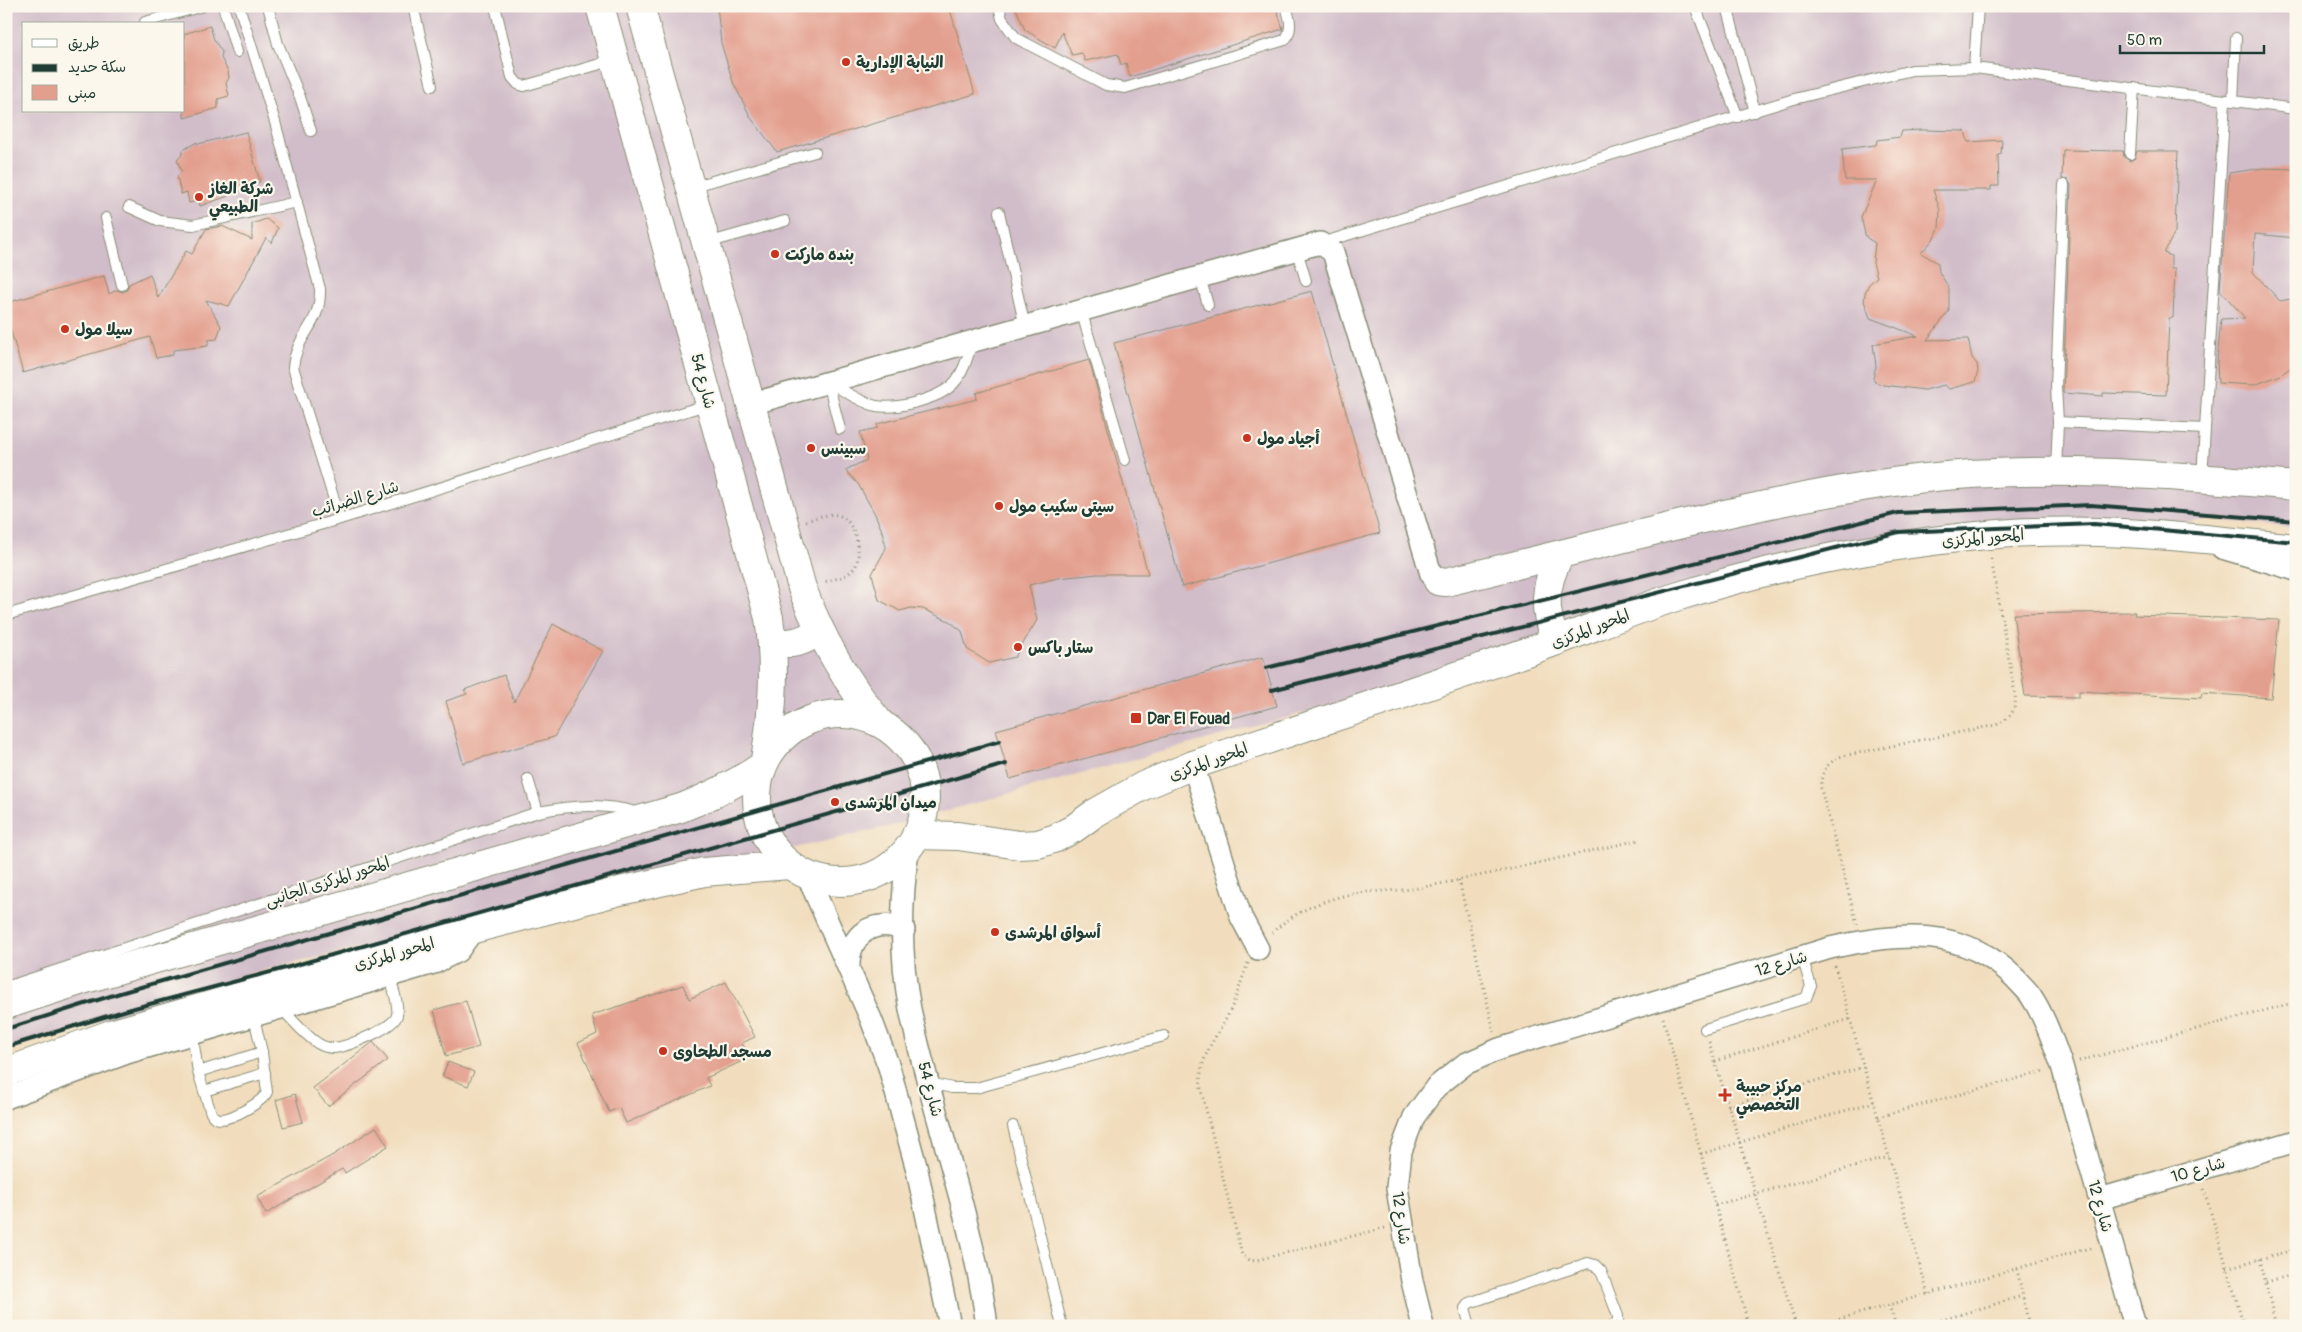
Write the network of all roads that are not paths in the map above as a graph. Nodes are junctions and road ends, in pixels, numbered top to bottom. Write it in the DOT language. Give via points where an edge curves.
graph roads {
  1 [pos="203,6"];
  2 [pos="223,6"];
  3 [pos="239,6"];
  4 [pos="268,6"];
  5 [pos="413,6"];
  6 [pos="495,6"];
  7 [pos="600,6"];
  8 [pos="640,6"];
  9 [pos="999,6"];
  10 [pos="1286,6"];
  11 [pos="1695,6"];
  12 [pos="1727,6"];
  13 [pos="1978,6"];
  14 [pos="145,22"];
  15 [pos="2236,38"];
  16 [pos="236,52"];
  17 [pos="615,60"];
  18 [pos="1974,68"];
  19 [pos="432,86"];
  20 [pos="2134,88"];
  21 [pos="2229,100"];
  22 [pos="2296,109"];
  23 [pos="1755,112"];
  24 [pos="1738,117"];
  25 [pos="311,131"];
  26 [pos="815,152"];
  27 [pos="2130,154"];
  28 [pos="2064,185"];
  29 [pos="690,187"];
  30 [pos="297,202"];
  31 [pos="129,207"];
  32 [pos="998,212"];
  33 [pos="106,218"];
  34 [pos="785,221"];
  35 [pos="1320,243"];
  36 [pos="706,244"];
  37 [pos="1297,250"];
  38 [pos="1200,277"];
  39 [pos="1306,281"];
  40 [pos="122,285"];
  41 [pos="1208,305"];
  42 [pos="1081,310"];
  43 [pos="1025,326"];
  44 [pos="972,341"];
  45 [pos="828,382"];
  46 [pos="710,404"];
  47 [pos="751,404"];
  48 [pos="2058,422"];
  49 [pos="840,429"];
  50 [pos="2205,429"];
  51 [pos="1125,460"];
  52 [pos="2056,471"];
  53 [pos="2202,478"];
  54 [pos="2296,486"];
  55 [pos="340,519"];
  56 [pos="2196,538"];
  57 [pos="2296,548"];
  58 [pos="1560,555"];
  59 [pos="2296,570"];
  60 [pos="1438,582"];
  61 [pos="6,615"];
  62 [pos="819,630"];
  63 [pos="772,641"];
  64 [pos="1556,641"];
  65 [pos="879,722"];
  66 [pos="763,764"];
  67 [pos="1193,765"];
  68 [pos="528,779"];
  69 [pos="538,812"];
  70 [pos="652,816"];
  71 [pos="912,842"];
  72 [pos="798,870"];
  73 [pos="904,930"];
  74 [pos="1258,949"];
  75 [pos="1802,957"];
  76 [pos="387,966"];
  77 [pos="849,966"];
  78 [pos="6,987"];
  79 [pos="265,1001"];
  80 [pos="6,1005"];
  81 [pos="192,1023"];
  82 [pos="1705,1029"];
  83 [pos="1164,1036"];
  84 [pos="262,1052"];
  85 [pos="6,1072"];
  86 [pos="198,1072"];
  87 [pos="266,1073"];
  88 [pos="930,1083"];
  89 [pos="204,1091"];
  90 [pos="6,1098"];
  91 [pos="1013,1126"];
  92 [pos="2296,1140"];
  93 [pos="2100,1199"];
  94 [pos="950,1326"];
  95 [pos="987,1326"];
  96 [pos="1062,1326"];
  97 [pos="1423,1326"];
  98 [pos="1470,1326"];
  99 [pos="1612,1326"];
  100 [pos="2135,1326"];
  1 -- 14 [label="lane"];
  2 -- 16 [label="lane"];
  3 -- 30 [label="lane"];
  4 -- 25 [label="lane" via="278,44"];
  5 -- 19 [label="lane"];
  6 -- 17 [label="lane" via="512,76 518,84 524,86"];
  7 -- 17 [label="main road, شارع 54"];
  8 -- 29 [label="main road"];
  9 -- 10 [label="lane" via="1002,19 1016,38 1106,85 1125,88 1284,40 1290,33"];
  11 -- 24 [label="lane"];
  12 -- 23 [label="lane"];
  13 -- 18 [label="lane"];
  15 -- 21 [label="lane"];
  17 -- 46 [label="main road, شارع 54"];
  18 -- 20 [label="lane"];
  18 -- 23 [label="lane" via="1912,70 1834,88"];
  20 -- 21 [label="lane"];
  20 -- 27 [label="lane"];
  21 -- 22 [label="lane"];
  21 -- 50 [label="lane"];
  23 -- 24 [label="lane"];
  24 -- 35 [label="lane"];
  26 -- 29 [label="lane"];
  28 -- 48 [label="lane" via="2056,387"];
  29 -- 36 [label="main road"];
  30 -- 31 [label="lane" via="194,225 160,221"];
  30 -- 55 [label="lane" via="320,289 320,304 316,318 297,347 294,367"];
  32 -- 43 [label="lane"];
  33 -- 40 [label="lane"];
  34 -- 36 [label="lane"];
  35 -- 37 [label="street"];
  35 -- 60 [label="street" via="1333,252 1431,574"];
  36 -- 47 [label="main road"];
  37 -- 38 [label="street"];
  37 -- 39 [label="lane"];
  38 -- 41 [label="lane"];
  38 -- 42 [label="street"];
  42 -- 43 [label="street"];
  42 -- 51 [label="lane"];
  43 -- 44 [label="street"];
  44 -- 45 [label="street"];
  44 -- 45 [label="lane" via="959,378 938,396 888,407 861,400"];
  45 -- 47 [label="street"];
  45 -- 49 [label="lane"];
  46 -- 55 [label="lane, شارع الضرائب"];
  46 -- 63 [label="main road, شارع 54" via="764,596"];
  47 -- 62 [label="main road" via="802,588"];
  48 -- 50 [label="lane"];
  48 -- 52 [label="lane"];
  50 -- 53 [label="lane"];
  52 -- 53 [label="main road"];
  52 -- 58 [label="main road" via="1916,479 1838,491"];
  53 -- 54 [label="main road"];
  55 -- 61 [label="lane, شارع الضرائب"];
  56 -- 57 [label="main road, المحور المركزى"];
  56 -- 59 [label="street"];
  56 -- 64 [label="main road, المحور المركزى" via="2066,532 1986,536 1871,551 1681,595"];
  58 -- 60 [label="main road"];
  58 -- 64 [label="main road" via="1548,583 1546,598 1546,613"];
  62 -- 63 [label="main road" via="796,643"];
  62 -- 65 [label="main road" via="845,677"];
  63 -- 66 [label="main road, شارع 54" via="774,692"];
  64 -- 67 [label="main road, المحور المركزى"];
  65 -- 66 [label="main road" via="842,713 812,718 789,730 775,744"];
  65 -- 71 [label="main road" via="910,749 920,766 925,806 921,825"];
  66 -- 70 [label="main road" via="736,784 709,798"];
  66 -- 72 [label="main road" via="756,785 759,821 776,853"];
  67 -- 71 [label="main road, المحور المركزى" via="1143,786 1056,838 1038,844 1019,845 958,836"];
  67 -- 74 [label="street" via="1241,917"];
  68 -- 69 [label="lane"];
  69 -- 70 [label="lane, المحور المركزى الجانبى" via="588,805"];
  69 -- 78 [label="lane, المحور المركزى الجانبى"];
  70 -- 80 [label="main road" via="89,978"];
  71 -- 72 [label="main road" via="895,863 862,880 824,881"];
  71 -- 73 [label="street, شارع 54" via="904,877"];
  72 -- 76 [label="main road, المحور المركزى" via="704,872 661,880 474,930"];
  72 -- 77 [label="street"];
  73 -- 77 [label="street" via="884,925 865,931 852,946"];
  73 -- 88 [label="street, شارع 54" via="910,1008"];
  75 -- 82 [label="lane" via="1810,986 1806,998"];
  75 -- 93 [label="street, شارع 12" via="1862,941 1934,938 1970,946 2004,967 2031,995 2047,1027 2062,1066"];
  75 -- 97 [label="street, شارع 12" via="1498,1049 1465,1064 1436,1087 1414,1117 1401,1151 1397,1188"];
  76 -- 79 [label="main road, المحور المركزى"];
  76 -- 79 [label="lane" via="397,1007 395,1021 388,1028 343,1046 335,1048 319,1044"];
  77 -- 94 [label="street" via="889,1068 917,1170"];
  79 -- 81 [label="main road, المحور المركزى"];
  79 -- 84 [label="lane"];
  81 -- 85 [label="main road, المحور المركزى" via="114,1033"];
  81 -- 86 [label="lane"];
  81 -- 90 [label="street"];
  83 -- 88 [label="lane" via="982,1086 952,1088"];
  84 -- 86 [label="lane"];
  84 -- 87 [label="lane"];
  86 -- 89 [label="lane"];
  87 -- 89 [label="lane"];
  87 -- 89 [label="lane" via="268,1088 262,1100 223,1119 213,1116"];
  88 -- 95 [label="street, شارع 54" via="969,1233"];
  91 -- 96 [label="lane"];
  92 -- 93 [label="street, شارع 10"];
  93 -- 100 [label="street, شارع 12"];
  98 -- 99 [label="lane" via="1466,1308 1469,1303 1588,1263 1601,1270 1618,1316 1618,1321"];
}
